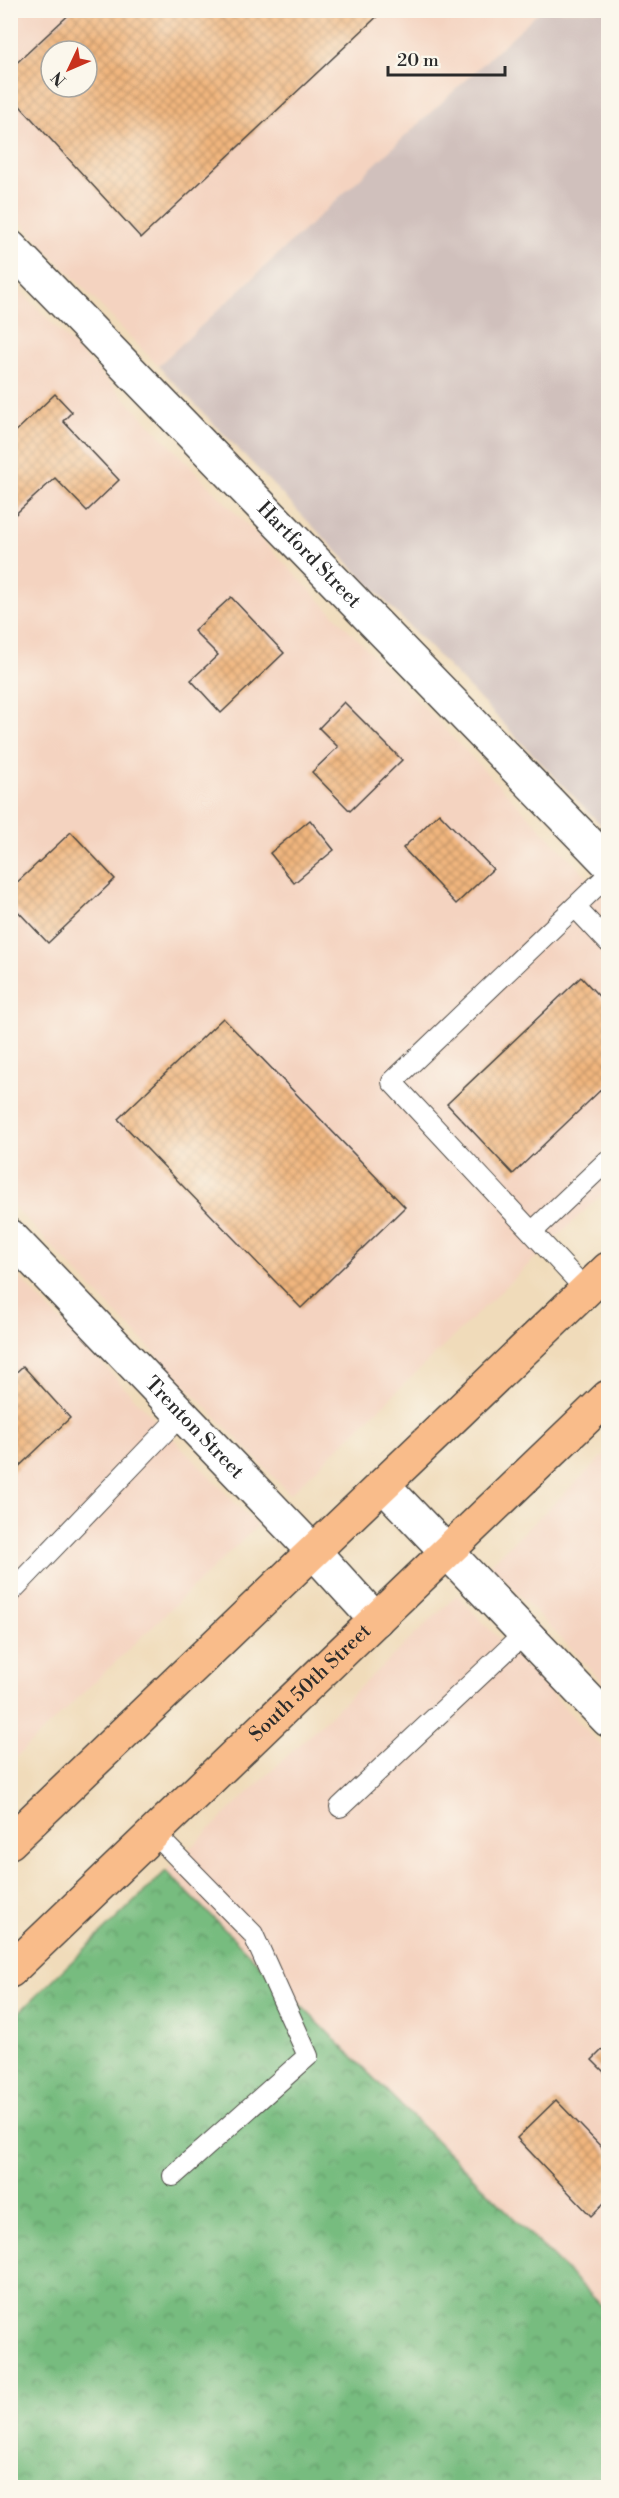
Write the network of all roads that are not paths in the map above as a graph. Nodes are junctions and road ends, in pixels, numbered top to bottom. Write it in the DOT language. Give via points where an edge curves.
graph roads {
  1 [pos="10,247"];
  2 [pos="609,863"];
  3 [pos="609,875"];
  4 [pos="575,907"];
  5 [pos="609,942"];
  6 [pos="609,1160"];
  7 [pos="532,1232"];
  8 [pos="10,1236"];
  9 [pos="597,1280"];
  10 [pos="609,1397"];
  11 [pos="182,1414"];
  12 [pos="383,1485"];
  13 [pos="314,1551"];
  14 [pos="447,1552"];
  15 [pos="10,1593"];
  16 [pos="375,1620"];
  17 [pos="525,1633"];
  18 [pos="609,1720"];
  19 [pos="340,1807"];
  20 [pos="154,1833"];
  21 [pos="10,1842"];
  22 [pos="10,1971"];
  23 [pos="173,2176"];
  1 -- 2 [label="street, Hartford Street"];
  3 -- 4 [label="lane"];
  4 -- 5 [label="lane"];
  4 -- 7 [label="lane" via="392,1082"];
  6 -- 7 [label="lane"];
  7 -- 9 [label="lane"];
  8 -- 11 [label="street, Trenton Street"];
  9 -- 12 [label="main road"];
  10 -- 14 [label="main road, South 50th Street"];
  11 -- 13 [label="street, Trenton Street"];
  11 -- 15 [label="lane"];
  12 -- 13 [label="main road"];
  12 -- 14 [label="street"];
  13 -- 16 [label="street, Trenton Street"];
  13 -- 21 [label="main road"];
  14 -- 16 [label="main road, South 50th Street"];
  14 -- 17 [label="street"];
  16 -- 20 [label="main road, South 50th Street"];
  17 -- 18 [label="street"];
  17 -- 19 [label="lane"];
  20 -- 22 [label="main road, South 50th Street"];
  20 -- 23 [label="lane" via="253,1934 308,2056"];
}
